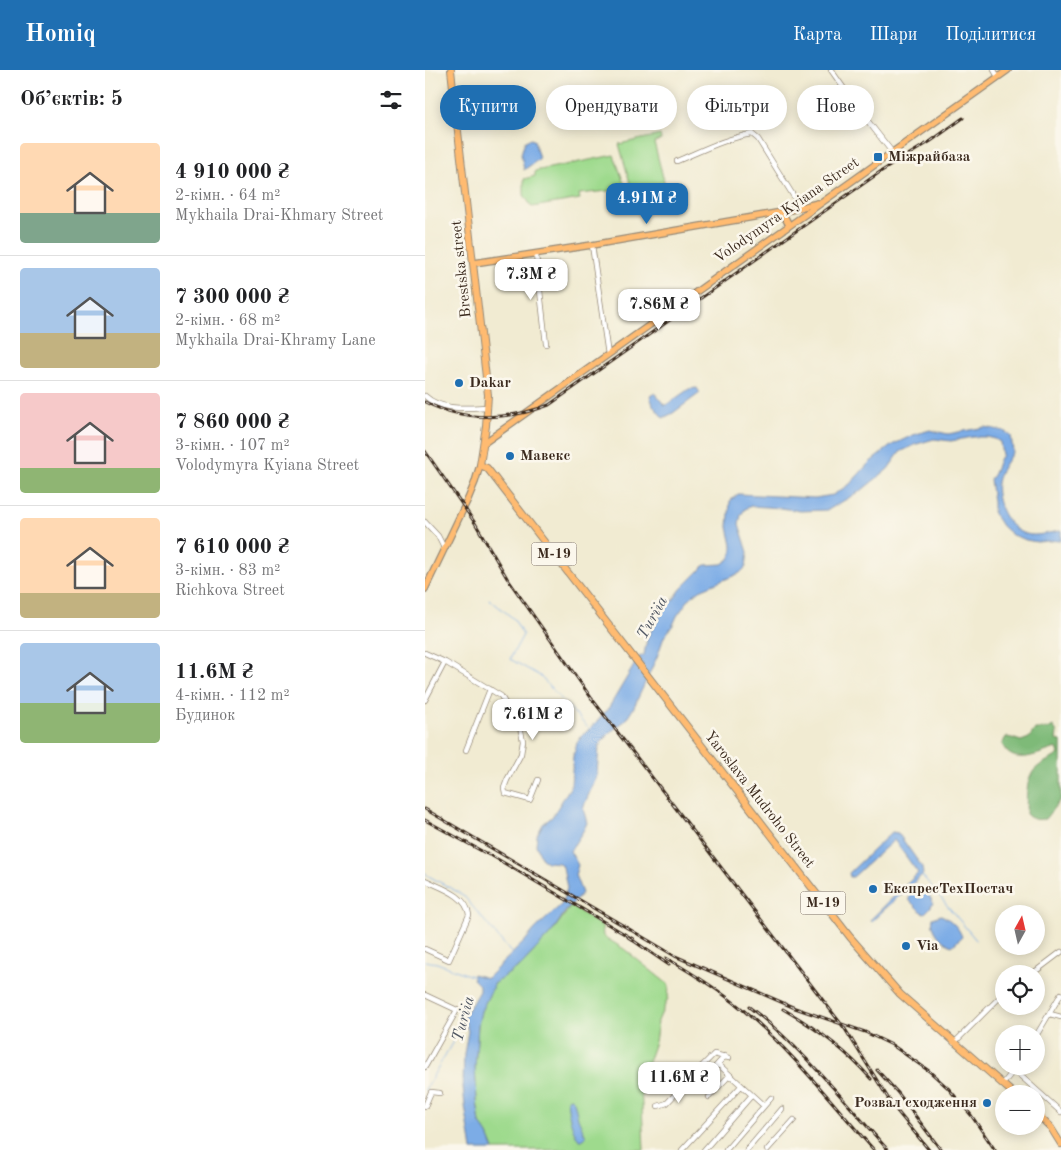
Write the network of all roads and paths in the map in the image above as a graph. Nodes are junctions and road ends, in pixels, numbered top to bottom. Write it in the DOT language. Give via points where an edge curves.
graph roads {
  1 [pos="451,70"];
  2 [pos="831,70"];
  3 [pos="994,70"];
  4 [pos="1008,70"];
  5 [pos="998,77"];
  6 [pos="892,152"];
  7 [pos="677,161"];
  8 [pos="822,202"];
  9 [pos="801,208"];
  10 [pos="782,212"];
  11 [pos="789,225"];
  12 [pos="592,245"];
  13 [pos="536,255"];
  14 [pos="474,263"];
  15 [pos="545,344"];
  16 [pos="608,355"];
  17 [pos="425,396"];
  18 [pos="488,407"];
  19 [pos="484,444"];
  20 [pos="480,465"];
  21 [pos="425,522"];
  22 [pos="444,548"];
  23 [pos="425,589"];
  24 [pos="425,653"];
  25 [pos="445,662"];
  26 [pos="490,688"];
  27 [pos="425,700"];
  28 [pos="466,750"];
  29 [pos="538,780"];
  30 [pos="425,880"];
  31 [pos="425,949"];
  32 [pos="1061,952"];
  33 [pos="1044,965"];
  34 [pos="1061,994"];
  35 [pos="425,995"];
  36 [pos="995,1002"];
  37 [pos="1050,1014"];
  38 [pos="1061,1017"];
  39 [pos="1043,1025"];
  40 [pos="955,1043"];
  41 [pos="718,1064"];
  42 [pos="425,1068"];
  43 [pos="730,1075"];
  44 [pos="1010,1075"];
  45 [pos="1023,1075"];
  46 [pos="687,1082"];
  47 [pos="1003,1084"];
  48 [pos="741,1086"];
  49 [pos="440,1093"];
  50 [pos="753,1096"];
  51 [pos="709,1097"];
  52 [pos="771,1098"];
  53 [pos="425,1106"];
  54 [pos="658,1106"];
  55 [pos="764,1106"];
  56 [pos="782,1109"];
  57 [pos="1061,1112"];
  58 [pos="793,1120"];
  59 [pos="1045,1122"];
  60 [pos="1061,1144"];
  61 [pos="682,1150"];
  62 [pos="704,1150"];
  63 [pos="726,1150"];
  64 [pos="747,1150"];
  65 [pos="767,1150"];
  1 -- 14 [label="highway, Brestska street"];
  2 -- 6 [label="street" via="845,90 841,99 850,110 867,120"];
  3 -- 5 [label="street"];
  4 -- 5 [label="main road, Volodymyra Kyiana Street"];
  5 -- 6 [label="main road, Volodymyra Kyiana Street"];
  6 -- 8 [label="main road, Volodymyra Kyiana Street"];
  7 -- 9 [label="street" via="741,135 752,134"];
  8 -- 9 [label="main road"];
  8 -- 11 [label="main road, Volodymyra Kyiana Street"];
  9 -- 10 [label="main road"];
  10 -- 11 [label="main road"];
  10 -- 12 [label="main road"];
  11 -- 16 [label="main road, Volodymyra Kyiana Street"];
  12 -- 13 [label="main road"];
  12 -- 16 [label="street"];
  13 -- 14 [label="main road"];
  13 -- 15 [label="street"];
  14 -- 18 [label="highway, Brestska street"];
  16 -- 19 [label="main road, Volodymyra Kyiana Street"];
  17 -- 18 [label="street" via="441,405"];
  18 -- 19 [label="highway, Brestska street"];
  19 -- 20 [label="highway, Brestska street"];
  20 -- 22 [label="main road"];
  20 -- 40 [label="highway, Yaroslava Mudroho Street / М-19" via="487,468 849,937 900,994"];
  21 -- 22 [label="street"];
  22 -- 23 [label="main road"];
  24 -- 25 [label="street"];
  25 -- 26 [label="street"];
  25 -- 27 [label="street"];
  26 -- 28 [label="street"];
  26 -- 29 [label="street" via="501,696 523,738 521,754 507,780 505,793 529,800"];
  30 -- 31 [label="street" via="461,898 468,907 469,915 449,960"];
  32 -- 33 [label="street"];
  34 -- 37 [label="street"];
  35 -- 42 [label="street" via="457,1010"];
  36 -- 40 [label="street"];
  37 -- 38 [label="street"];
  37 -- 39 [label="street"];
  40 -- 47 [label="highway, Yaroslava Mudroho Street / М-19"];
  41 -- 43 [label="street"];
  41 -- 46 [label="street" via="697,1088 692,1089"];
  41 -- 46 [label="street" via="727,1057 715,1054"];
  43 -- 48 [label="street"];
  43 -- 51 [label="street"];
  44 -- 47 [label="street"];
  45 -- 57 [label="street"];
  46 -- 54 [label="street" via="667,1103"];
  48 -- 50 [label="street"];
  48 -- 61 [label="street"];
  49 -- 53 [label="street" via="431,1092"];
  50 -- 55 [label="street"];
  50 -- 62 [label="street"];
  52 -- 55 [label="street"];
  55 -- 63 [label="street"];
  56 -- 64 [label="street"];
  58 -- 65 [label="street"];
  59 -- 60 [label="highway"];
}
